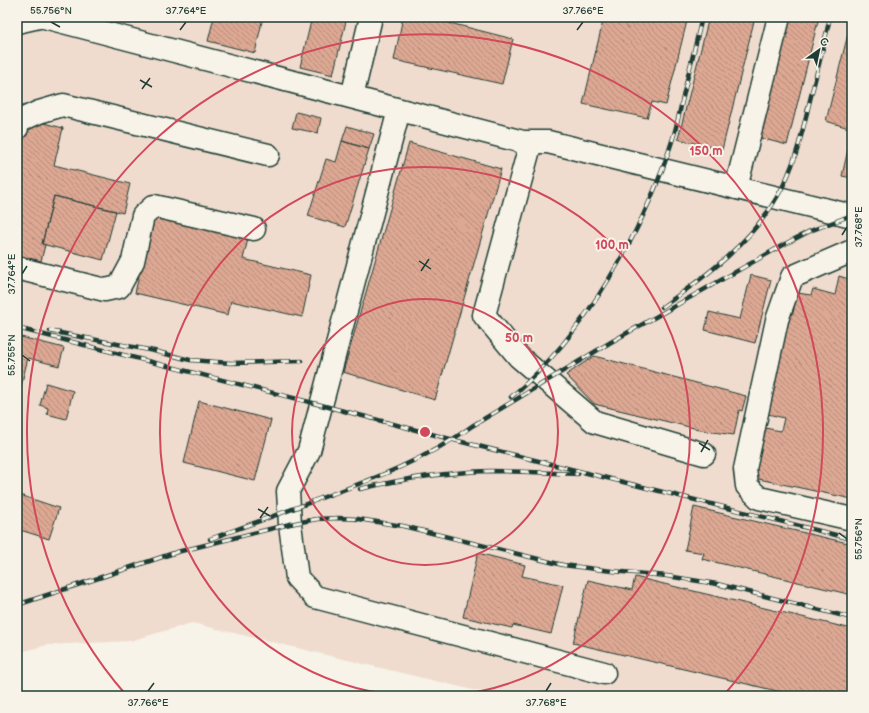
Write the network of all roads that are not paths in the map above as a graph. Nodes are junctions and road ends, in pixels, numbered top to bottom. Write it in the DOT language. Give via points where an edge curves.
graph roads {
  1 [pos="39,17"];
  2 [pos="44,17"];
  3 [pos="371,17"];
  4 [pos="779,17"];
  5 [pos="17,22"];
  6 [pos="352,97"];
  7 [pos="399,110"];
  8 [pos="17,128"];
  9 [pos="531,142"];
  10 [pos="268,155"];
  11 [pos="736,188"];
  12 [pos="852,216"];
  13 [pos="254,229"];
  14 [pos="852,251"];
  15 [pos="17,268"];
  16 [pos="704,454"];
  17 [pos="852,519"];
  18 [pos="604,672"];
  1 -- 5 [label="lane"];
  2 -- 6 [label="lane"];
  3 -- 6 [label="lane"];
  4 -- 11 [label="lane"];
  6 -- 7 [label="lane"];
  7 -- 9 [label="lane"];
  7 -- 18 [label="lane" via="309,451 288,491 296,578 315,596"];
  8 -- 10 [label="lane" via="18,121 63,105"];
  9 -- 11 [label="lane" via="548,142"];
  9 -- 16 [label="lane" via="484,315 519,357 595,422"];
  11 -- 12 [label="lane"];
  13 -- 15 [label="lane" via="154,206 143,216 133,261 119,287 105,290"];
  14 -- 17 [label="lane" via="792,277 777,320 745,469 747,486 759,498"];
}
